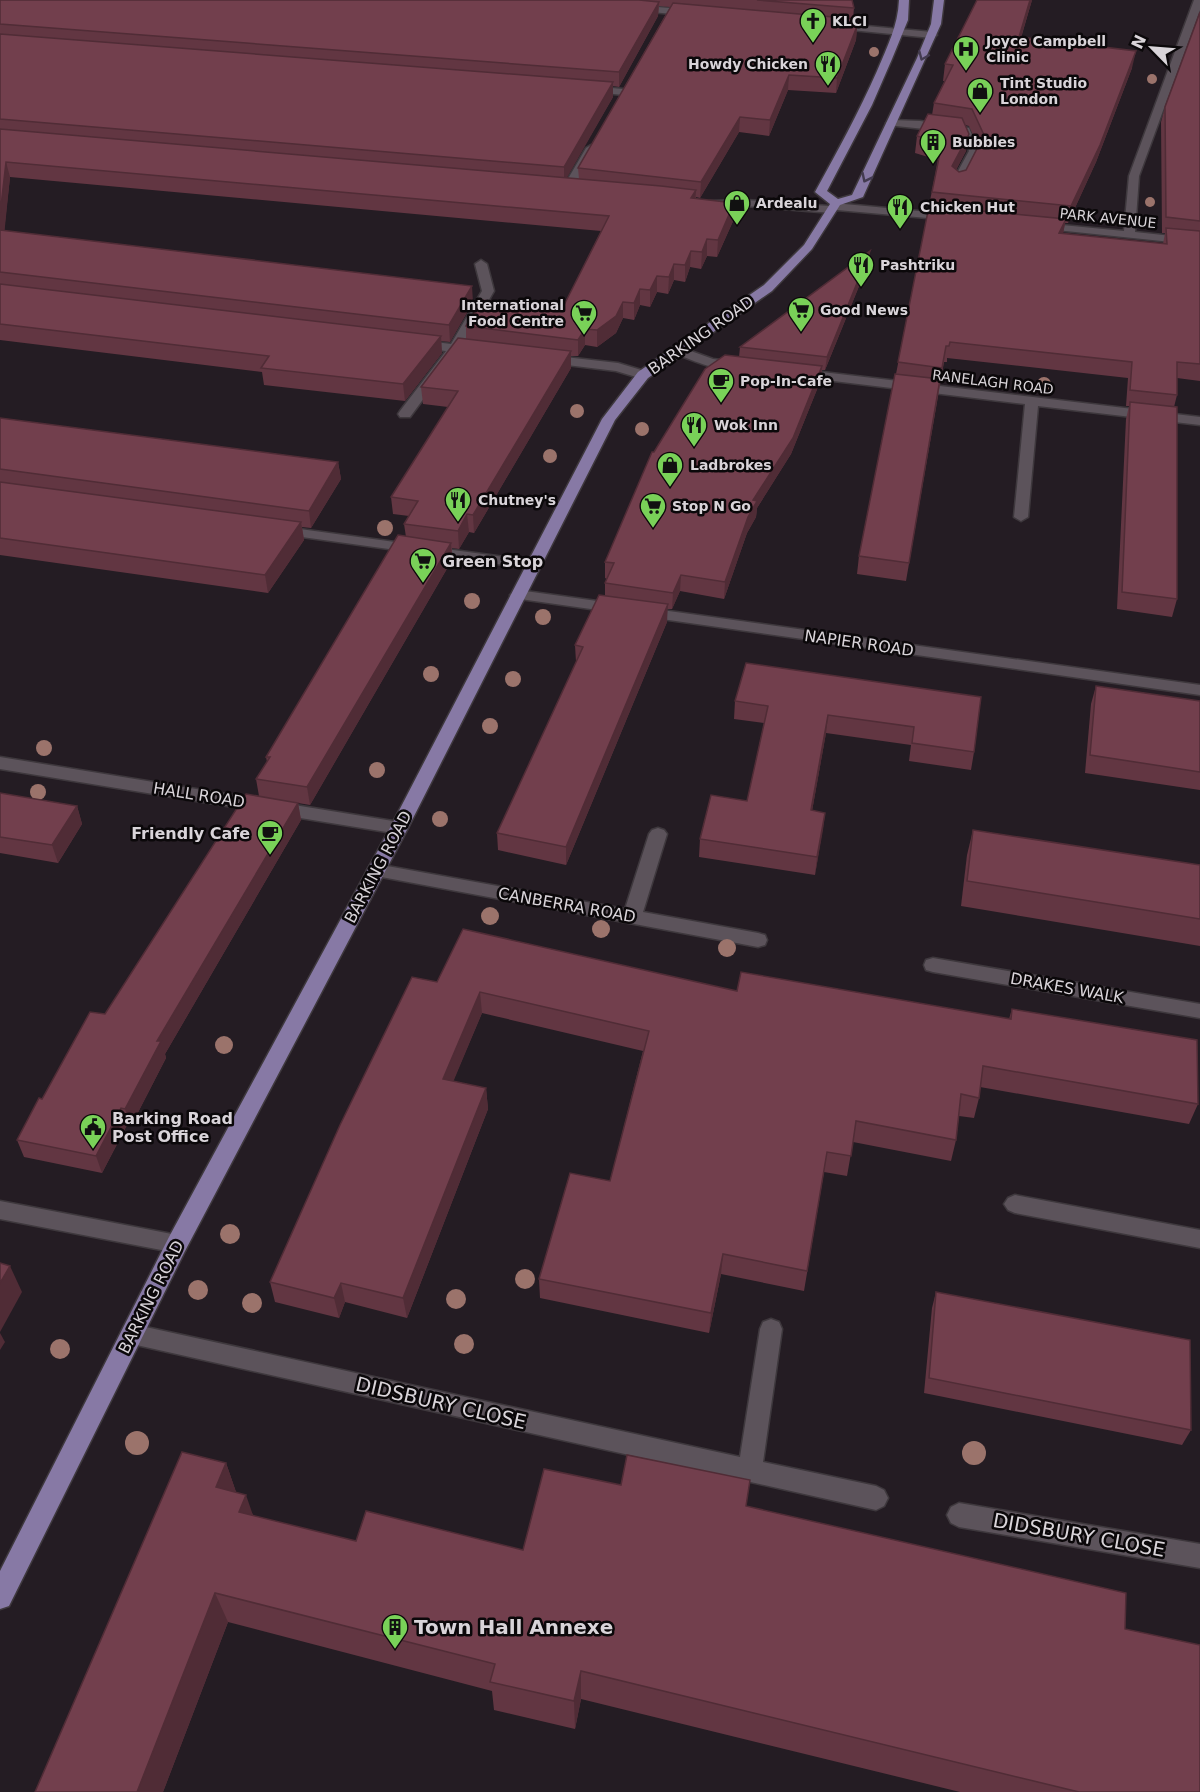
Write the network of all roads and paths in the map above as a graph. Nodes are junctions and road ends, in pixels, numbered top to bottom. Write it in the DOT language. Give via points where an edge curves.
graph roads {
  1 [pos="904,0"];
  2 [pos="939,0"];
  3 [pos="1198,0"];
  4 [pos="622,7"];
  5 [pos="669,11"];
  6 [pos="701,14"];
  7 [pos="662,23"];
  8 [pos="823,25"];
  9 [pos="898,32"];
  10 [pos="932,35"];
  11 [pos="582,89"];
  12 [pos="623,92"];
  13 [pos="891,123"];
  14 [pos="597,138"];
  15 [pos="957,184"];
  16 [pos="568,189"];
  17 [pos="702,200"];
  18 [pos="834,206"];
  19 [pos="959,218"];
  20 [pos="1028,225"];
  21 [pos="1129,235"];
  22 [pos="1200,242"];
  23 [pos="481,264"];
  24 [pos="410,343"];
  25 [pos="456,348"];
  26 [pos="677,350"];
  27 [pos="490,352"];
  28 [pos="536,357"];
  29 [pos="747,367"];
  30 [pos="781,371"];
  31 [pos="643,375"];
  32 [pos="1032,402"];
  33 [pos="405,414"];
  34 [pos="1200,421"];
  35 [pos="1022,517"];
  36 [pos="267,528"];
  37 [pos="533,565"];
  38 [pos="518,596"];
  39 [pos="1200,690"];
  40 [pos="0,763"];
  41 [pos="399,828"];
  42 [pos="658,834"];
  43 [pos="376,870"];
  44 [pos="632,917"];
  45 [pos="758,940"];
  46 [pos="933,965"];
  47 [pos="1200,1011"];
  48 [pos="1015,1204"];
  49 [pos="0,1210"];
  50 [pos="1200,1239"];
  51 [pos="177,1244"];
  52 [pos="771,1329"];
  53 [pos="132,1334"];
  54 [pos="750,1472"];
  55 [pos="876,1498"];
  56 [pos="959,1515"];
  57 [pos="1200,1556"];
  58 [pos="0,1597"];
  1 -- 9 [label="main road"];
  2 -- 10 [label="main road, BARKING ROAD"];
  3 -- 21 [label="street" via="1134,176"];
  4 -- 5 [label="street"];
  5 -- 6 [label="street"];
  5 -- 7 [label="street"];
  8 -- 9 [label="street"];
  9 -- 10 [label="street"];
  9 -- 18 [label="main road" via="867,105 821,192"];
  10 -- 13 [label="main road, BARKING ROAD, one-way"];
  11 -- 12 [label="street"];
  13 -- 15 [label="street" via="965,130 974,151"];
  13 -- 18 [label="main road, BARKING ROAD, one-way" via="857,196"];
  14 -- 16 [label="street"];
  17 -- 18 [label="street"];
  18 -- 19 [label="street"];
  18 -- 26 [label="main road, BARKING ROAD" via="808,247 768,288"];
  20 -- 21 [label="street, PARK AVENUE"];
  21 -- 22 [label="street, PARK AVENUE"];
  23 -- 25 [label="street" via="488,291"];
  24 -- 25 [label="street"];
  25 -- 27 [label="street"];
  25 -- 33 [label="street"];
  26 -- 29 [label="street" via="711,363"];
  26 -- 31 [label="main road, BARKING ROAD"];
  28 -- 31 [label="street" via="618,367"];
  30 -- 32 [label="street, RANELAGH ROAD"];
  31 -- 37 [label="main road, BARKING ROAD" via="609,419"];
  32 -- 34 [label="street, RANELAGH ROAD"];
  32 -- 35 [label="street"];
  36 -- 37 [label="street"];
  37 -- 38 [label="main road, BARKING ROAD"];
  38 -- 39 [label="street, NAPIER ROAD"];
  38 -- 41 [label="main road, BARKING ROAD"];
  40 -- 41 [label="street, HALL ROAD"];
  41 -- 43 [label="main road, BARKING ROAD"];
  42 -- 44 [label="street"];
  43 -- 44 [label="street, CANBERRA ROAD"];
  43 -- 51 [label="main road, BARKING ROAD"];
  44 -- 45 [label="street, CANBERRA ROAD"];
  46 -- 47 [label="street, DRAKES WALK"];
  48 -- 50 [label="street"];
  49 -- 51 [label="street"];
  51 -- 53 [label="main road, BARKING ROAD"];
  52 -- 54 [label="street"];
  53 -- 54 [label="street, DIDSBURY CLOSE"];
  53 -- 58 [label="main road, BARKING ROAD"];
  54 -- 55 [label="street, DIDSBURY CLOSE"];
  56 -- 57 [label="street, DIDSBURY CLOSE"];
}
